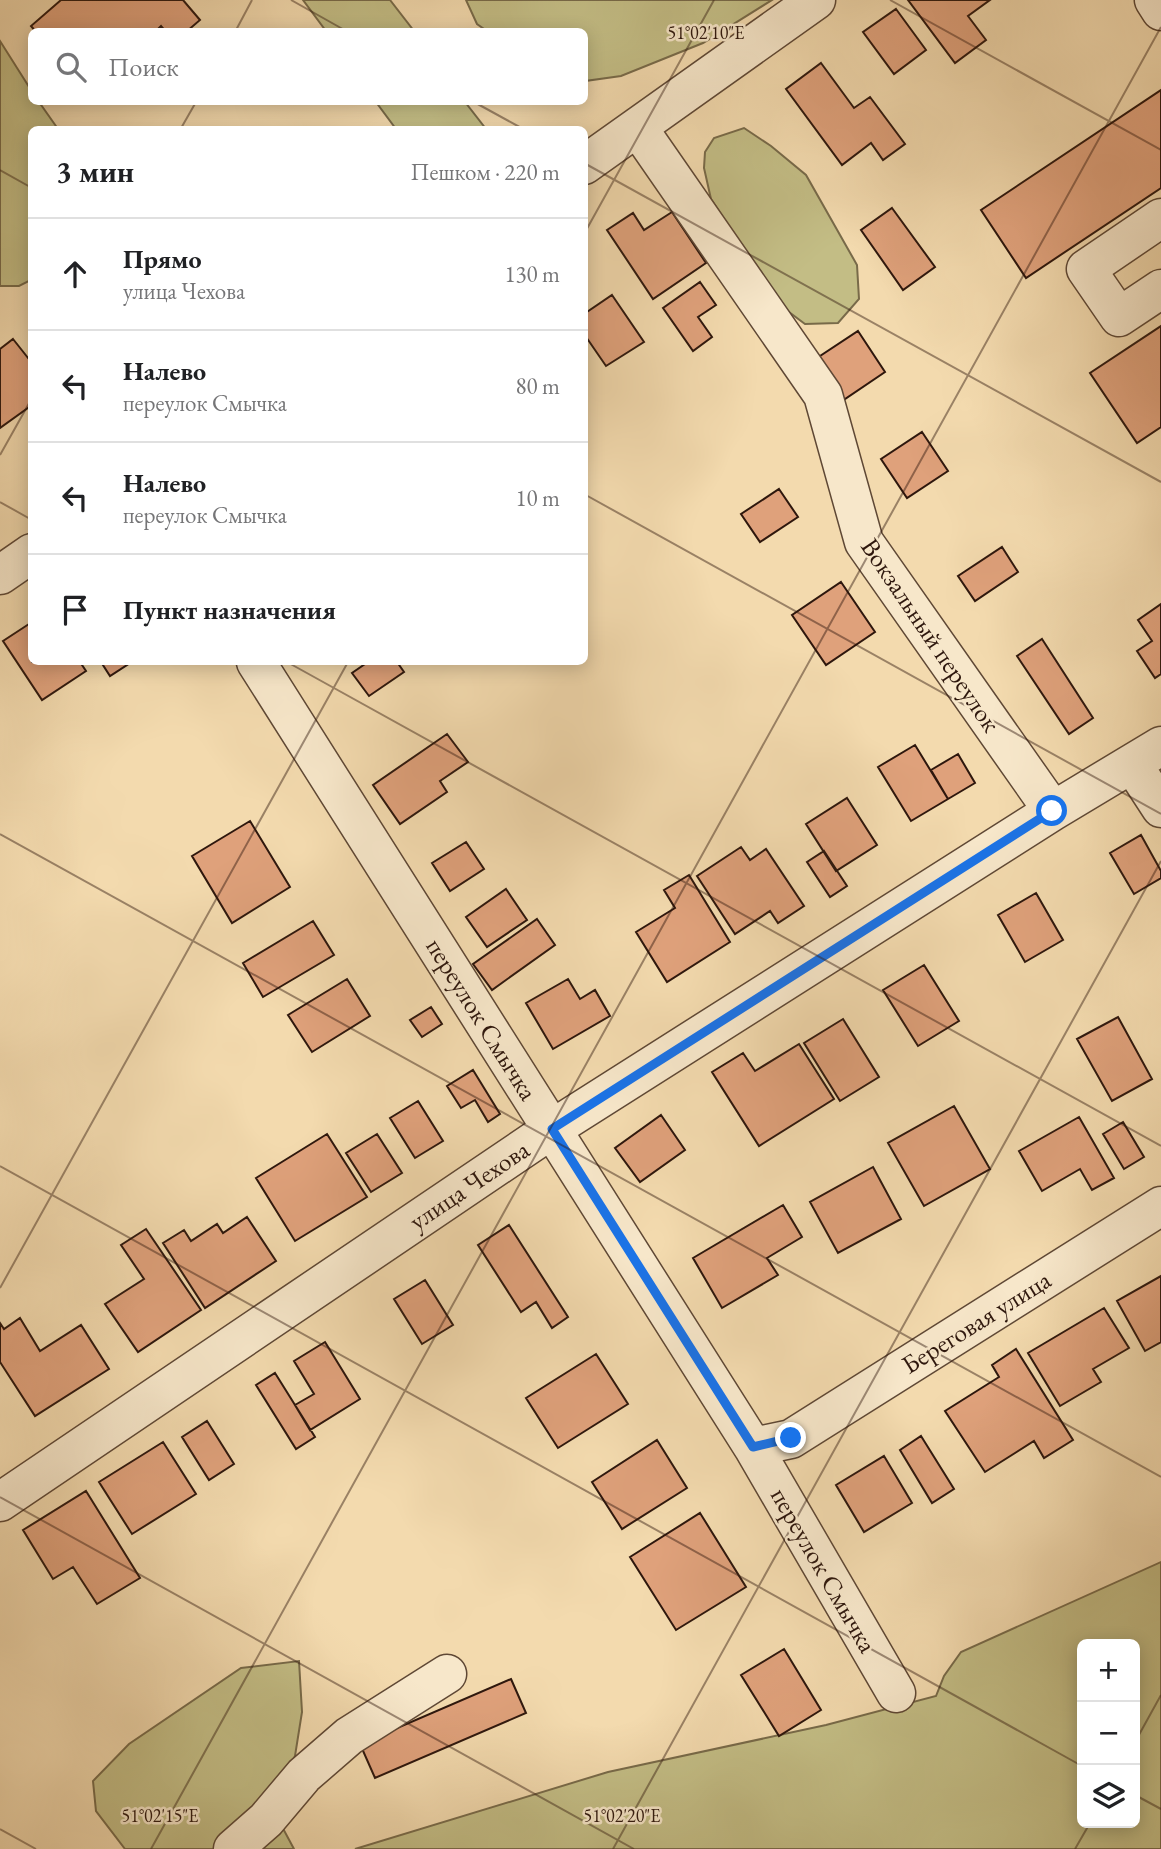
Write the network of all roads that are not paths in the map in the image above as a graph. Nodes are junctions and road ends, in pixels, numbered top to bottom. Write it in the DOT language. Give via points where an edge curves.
graph roads {
  1 [pos="816,0"];
  2 [pos="1154,0"];
  3 [pos="1161,10"];
  4 [pos="638,128"];
  5 [pos="588,162"];
  6 [pos="1161,218"];
  7 [pos="1161,289"];
  8 [pos="28,557"];
  9 [pos="0,575"];
  10 [pos="258,665"];
  11 [pos="1147,756"];
  12 [pos="1161,808"];
  13 [pos="1052,811"];
  14 [pos="552,1129"];
  15 [pos="1161,1206"];
  16 [pos="753,1447"];
  17 [pos="0,1502"];
  18 [pos="447,1674"];
  19 [pos="896,1693"];
  20 [pos="233,1849"];
  1 -- 4 [label="street"];
  2 -- 3 [label="street"];
  4 -- 5 [label="street"];
  4 -- 13 [label="street, Вокзальный переулок" via="823,395 864,542"];
  6 -- 7 [label="street" via="1086,268 1119,317"];
  8 -- 9 [label="street"];
  10 -- 14 [label="street, переулок Смычка"];
  11 -- 12 [label="street"];
  11 -- 13 [label="street, улица Чехова"];
  13 -- 14 [label="street, улица Чехова"];
  14 -- 16 [label="street, переулок Смычка"];
  14 -- 17 [label="street, улица Чехова"];
  15 -- 16 [label="street, Береговая улица" via="791,1438"];
  16 -- 19 [label="street, переулок Смычка"];
  18 -- 20 [label="street" via="349,1736"];
}
